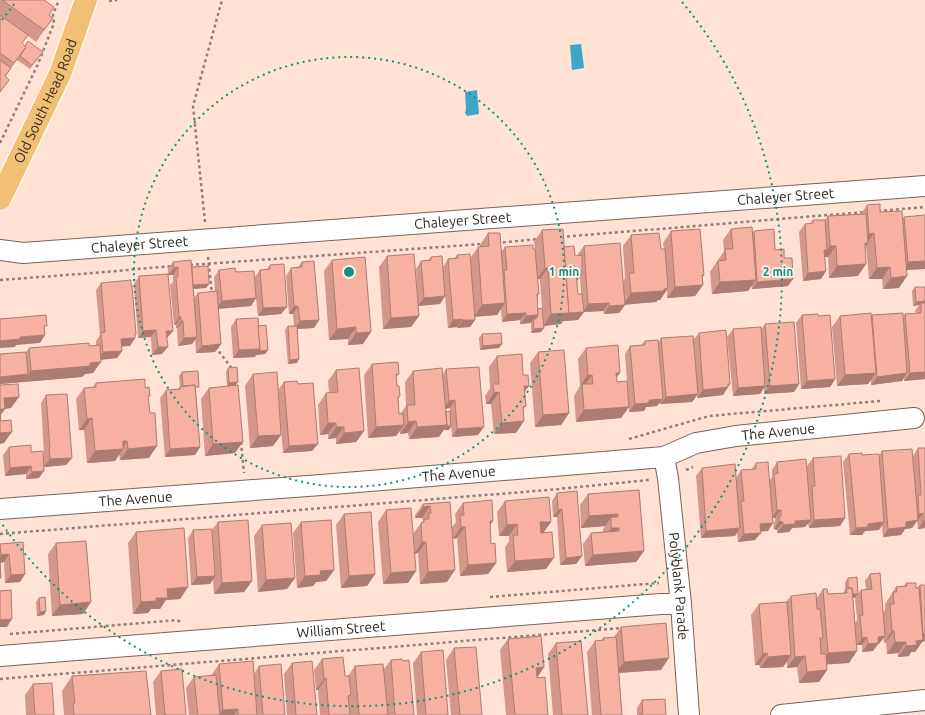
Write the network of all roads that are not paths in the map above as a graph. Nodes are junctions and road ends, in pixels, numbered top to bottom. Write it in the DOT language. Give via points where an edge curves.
graph roads {
  1 [pos="81,2"];
  2 [pos="925,186"];
  3 [pos="0,199"];
  4 [pos="0,250"];
  5 [pos="914,418"];
  6 [pos="664,457"];
  7 [pos="0,509"];
  8 [pos="681,604"];
  9 [pos="0,656"];
  10 [pos="925,700"];
  11 [pos="689,715"];
  12 [pos="781,715"];
  1 -- 3 [label="main road, Old South Head Road" via="60,74"];
  2 -- 4 [label="street, Chaleyer Street" via="23,253"];
  5 -- 6 [label="street, The Avenue" via="736,436 696,443"];
  6 -- 7 [label="street, The Avenue"];
  6 -- 8 [label="street, Polyblank Parade"];
  8 -- 9 [label="street, William Street" via="653,604"];
  8 -- 11 [label="street, Polyblank Parade"];
  10 -- 12 [label="street"];
}
